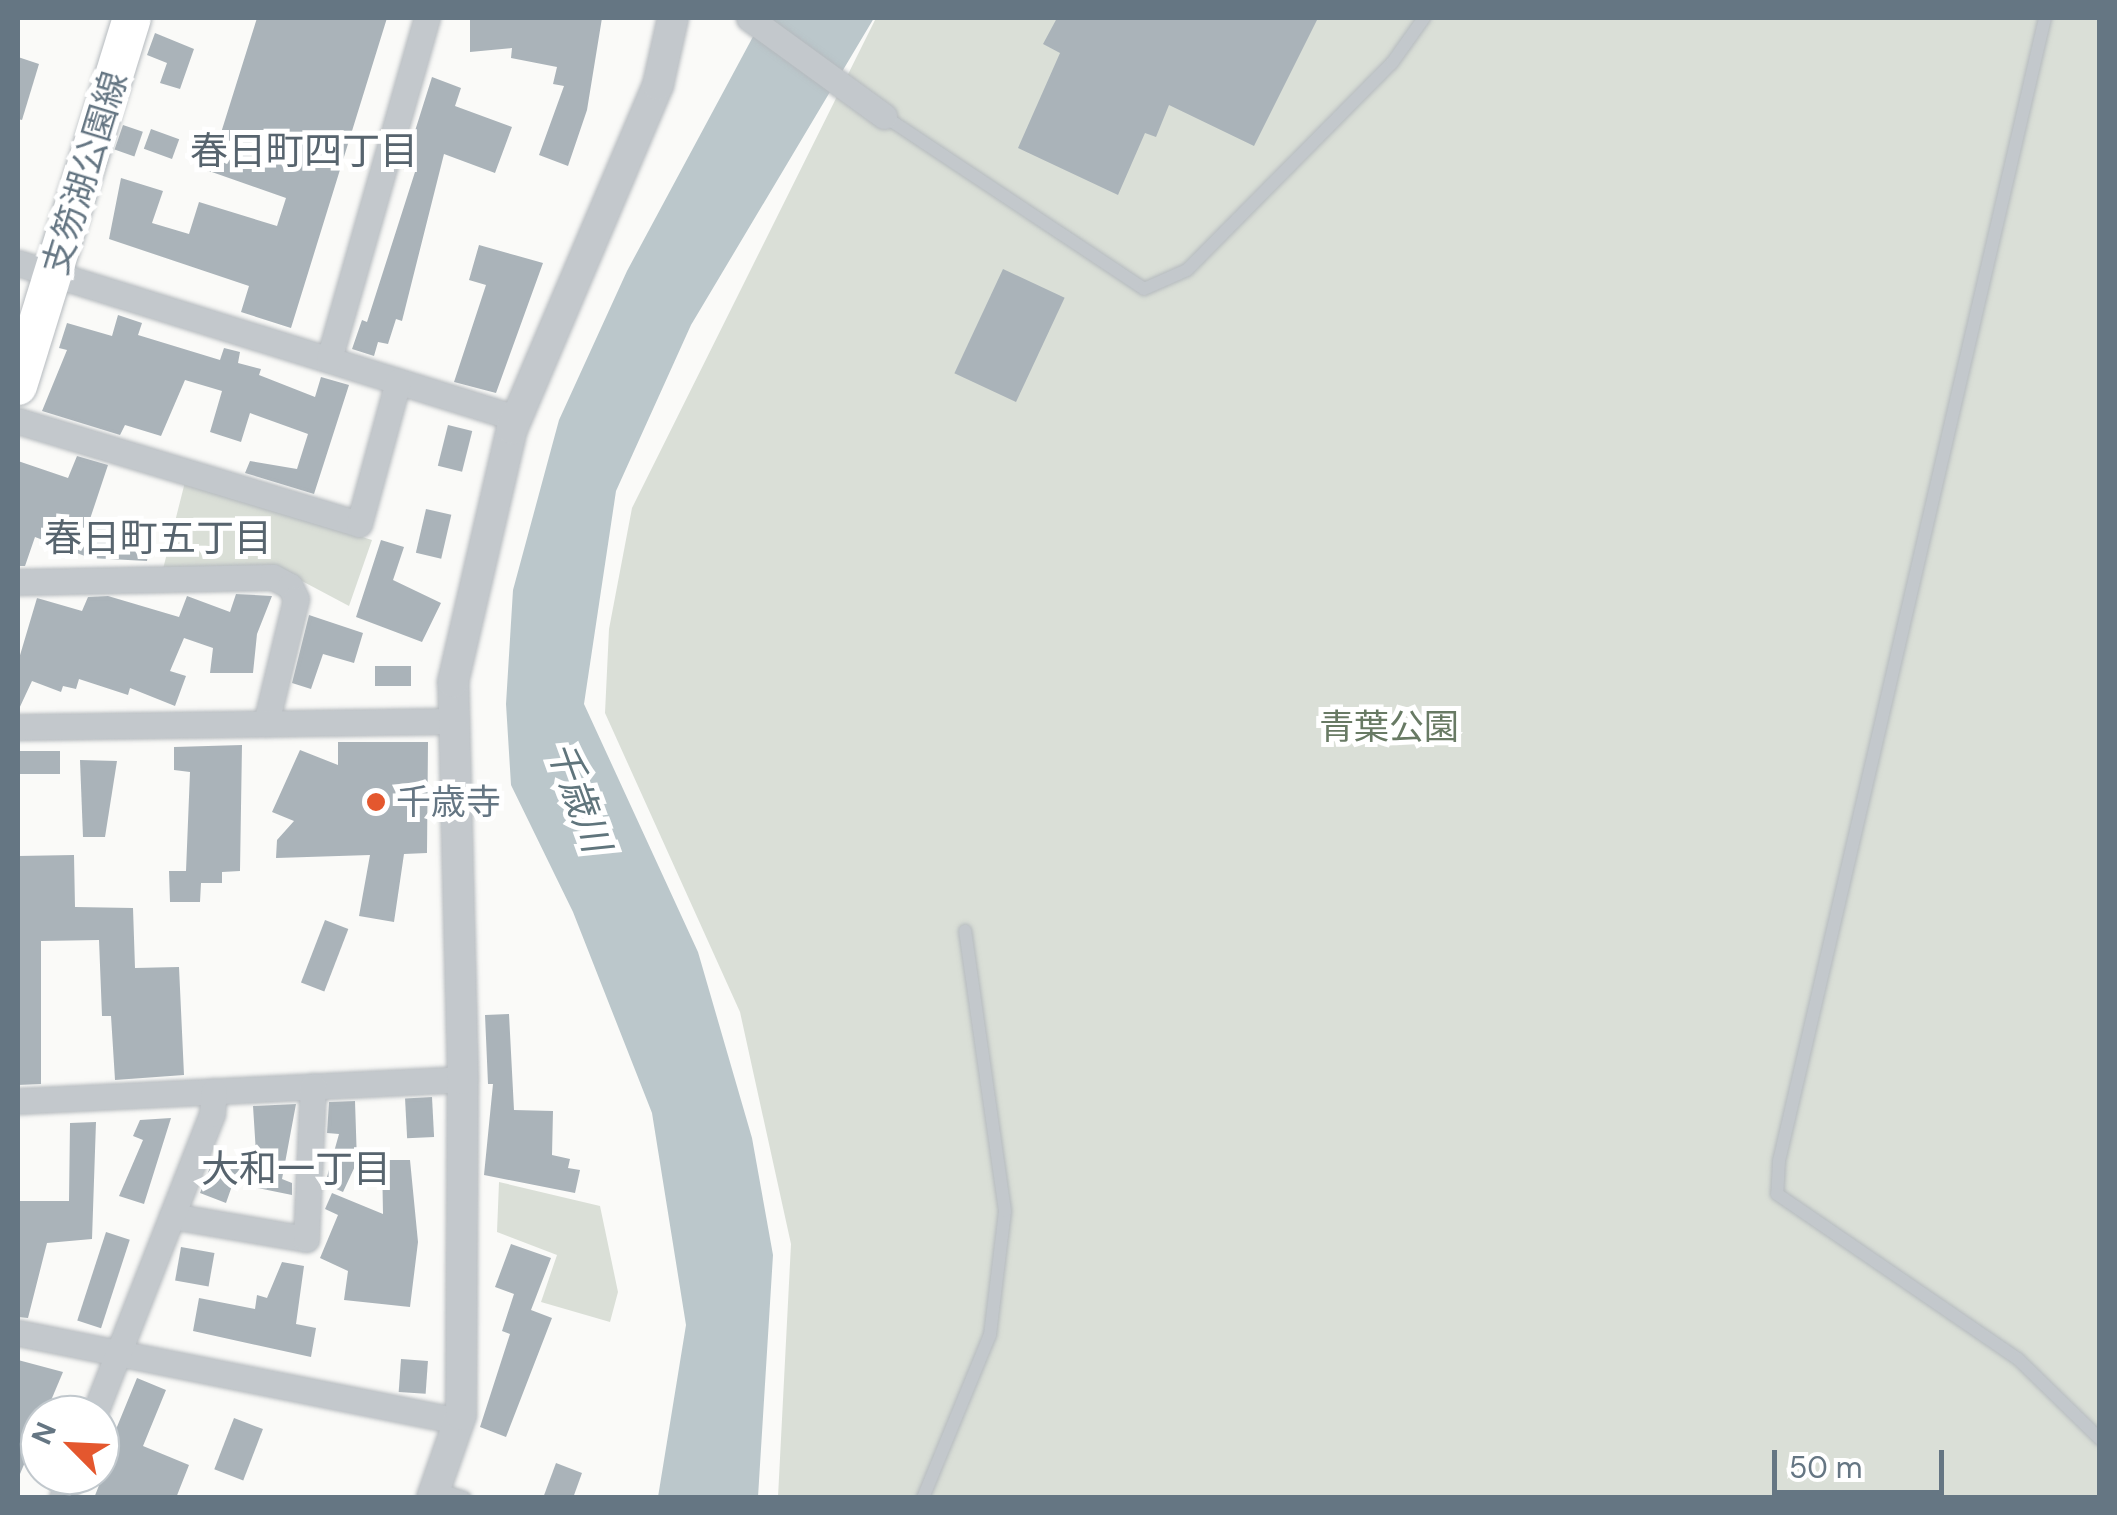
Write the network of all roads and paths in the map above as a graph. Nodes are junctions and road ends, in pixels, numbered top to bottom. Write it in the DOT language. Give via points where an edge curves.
graph roads {
  1 [pos="132,18"];
  2 [pos="426,18"];
  3 [pos="673,18"];
  4 [pos="749,18"];
  5 [pos="1424,18"];
  6 [pos="2044,18"];
  7 [pos="884,116"];
  8 [pos="18,263"];
  9 [pos="54,272"];
  10 [pos="328,360"];
  11 [pos="398,381"];
  12 [pos="18,386"];
  13 [pos="516,418"];
  14 [pos="18,421"];
  15 [pos="18,582"];
  16 [pos="452,721"];
  17 [pos="266,724"];
  18 [pos="18,727"];
  19 [pos="965,932"];
  20 [pos="463,1079"];
  21 [pos="313,1086"];
  22 [pos="214,1091"];
  23 [pos="18,1101"];
  24 [pos="172,1216"];
  25 [pos="18,1333"];
  26 [pos="120,1350"];
  27 [pos="102,1395"];
  28 [pos="459,1421"];
  29 [pos="2100,1439"];
  30 [pos="433,1493"];
  31 [pos="465,1498"];
  32 [pos="924,1498"];
  1 -- 9 [label="main road, 支笏湖公園線"];
  2 -- 10 [label="street"];
  3 -- 13 [label="street" via="658,85"];
  4 -- 7 [label="street"];
  5 -- 7 [label="lane" via="1392,63 1187,270 1144,289"];
  6 -- 29 [label="lane" via="1792,1104 1777,1194 2018,1359"];
  8 -- 9 [label="street"];
  9 -- 10 [label="street"];
  9 -- 12 [label="main road, 支笏湖公園線"];
  10 -- 11 [label="street"];
  11 -- 13 [label="street"];
  11 -- 14 [label="street" via="359,524"];
  13 -- 16 [label="street" via="469,599"];
  15 -- 17 [label="street" via="273,577 290,586 296,599"];
  16 -- 17 [label="street"];
  16 -- 20 [label="street"];
  17 -- 18 [label="street"];
  19 -- 32 [label="lane" via="1006,1212 990,1335"];
  20 -- 21 [label="street"];
  20 -- 28 [label="street"];
  21 -- 22 [label="street"];
  21 -- 24 [label="street" via="306,1239"];
  22 -- 23 [label="street"];
  22 -- 24 [label="street"];
  24 -- 26 [label="street"];
  25 -- 26 [label="street"];
  26 -- 27 [label="street"];
  26 -- 28 [label="street"];
  28 -- 30 [label="street"];
  30 -- 31 [label="lane"];
}
